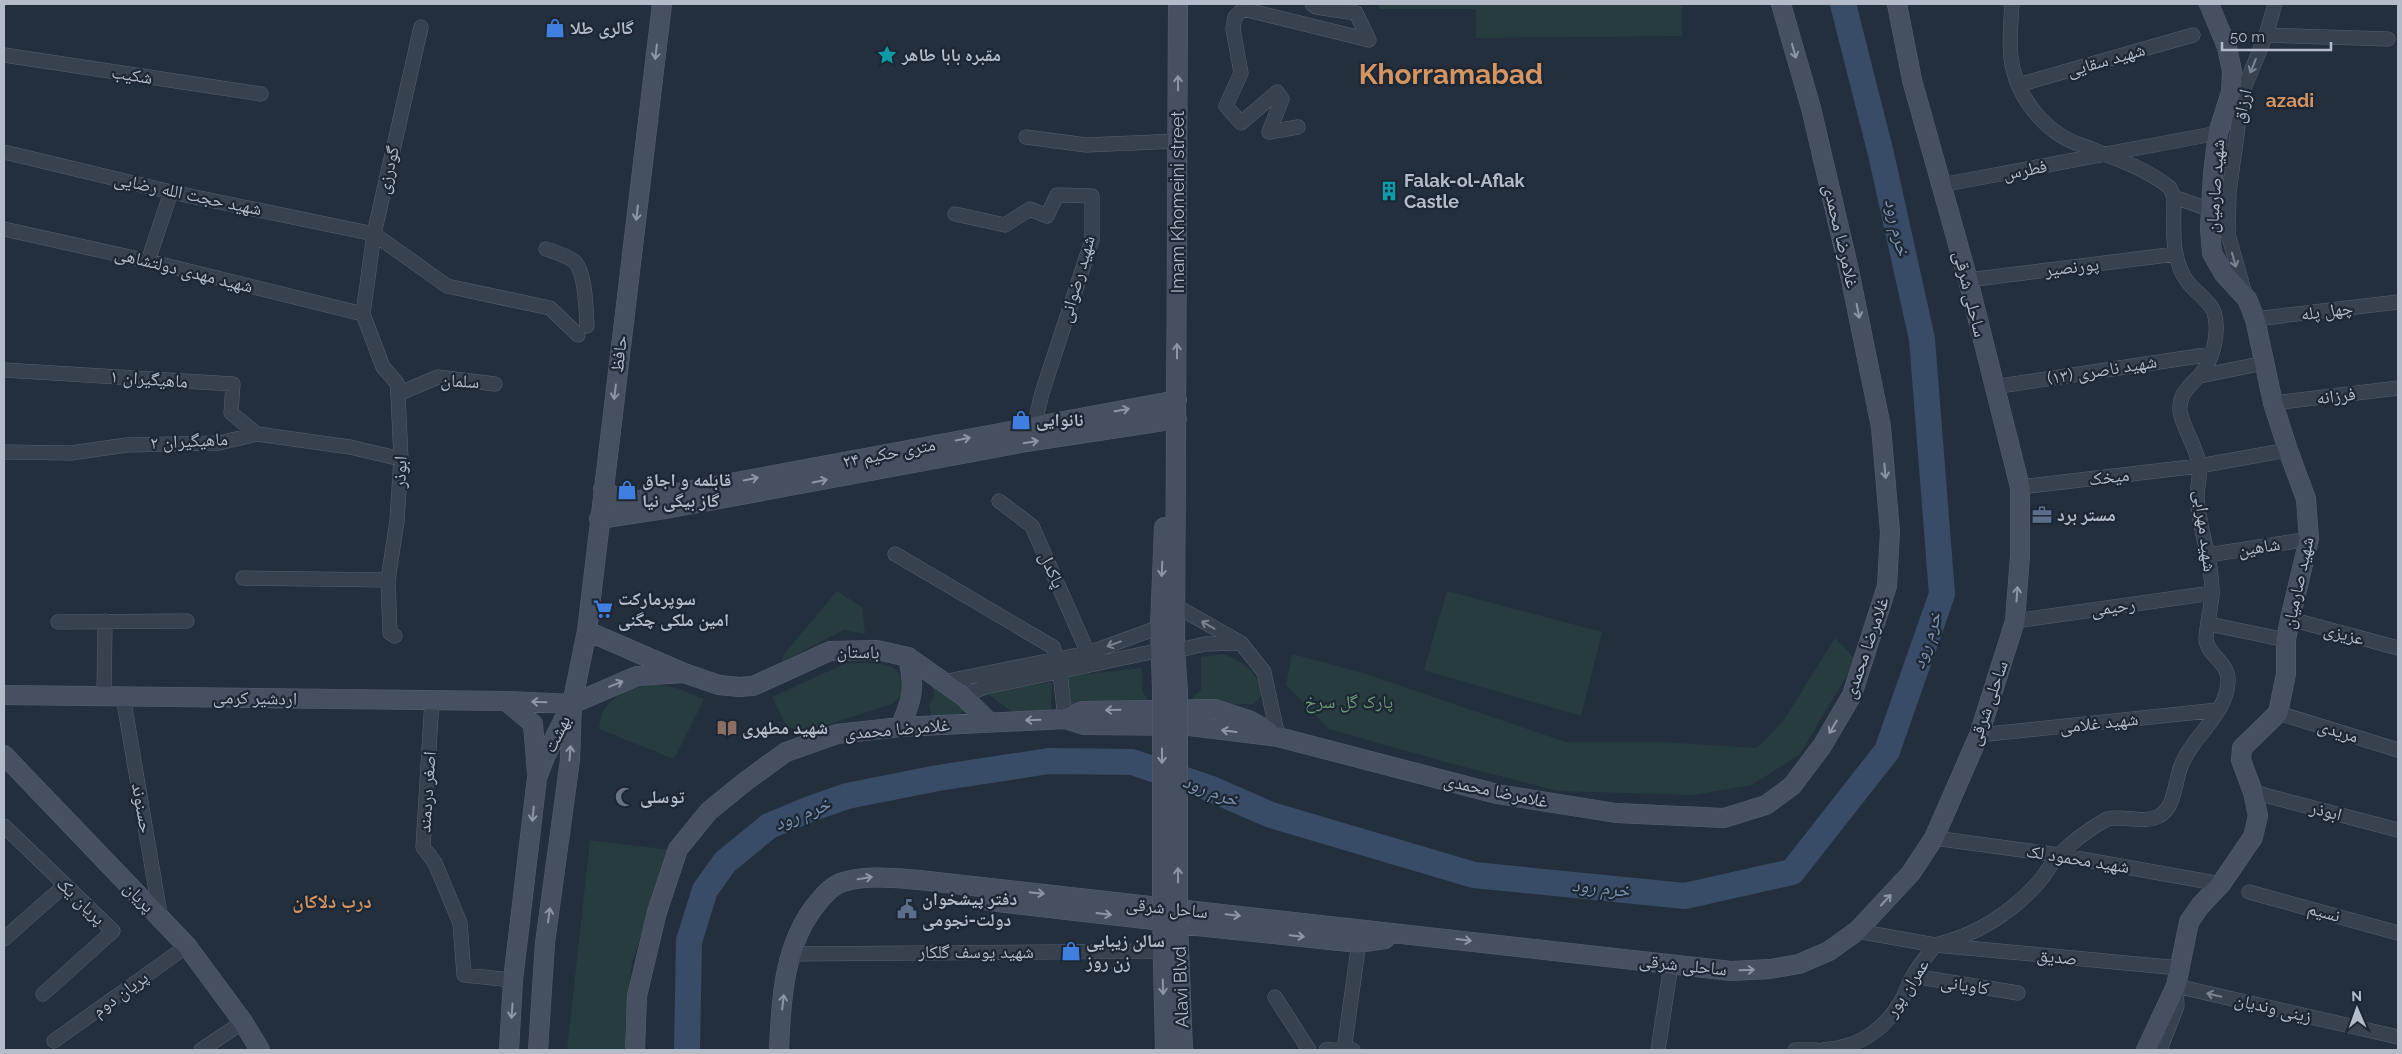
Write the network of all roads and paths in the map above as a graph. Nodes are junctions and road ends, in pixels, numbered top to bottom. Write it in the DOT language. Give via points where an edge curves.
graph roads {
  1 [pos="662,4"];
  2 [pos="1178,4"];
  3 [pos="1312,4"];
  4 [pos="1781,4"];
  5 [pos="1897,4"];
  6 [pos="2012,4"];
  7 [pos="2210,4"];
  8 [pos="2275,4"];
  9 [pos="421,27"];
  10 [pos="2193,35"];
  11 [pos="2266,35"];
  12 [pos="2388,39"];
  13 [pos="4,55"];
  14 [pos="2018,85"];
  15 [pos="261,94"];
  16 [pos="1298,127"];
  17 [pos="2218,132"];
  18 [pos="1026,137"];
  19 [pos="1178,141"];
  20 [pos="4,152"];
  21 [pos="2108,154"];
  22 [pos="1941,186"];
  23 [pos="171,192"];
  24 [pos="2174,197"];
  25 [pos="2211,210"];
  26 [pos="955,214"];
  27 [pos="4,229"];
  28 [pos="374,234"];
  29 [pos="546,249"];
  30 [pos="2176,254"];
  31 [pos="148,261"];
  32 [pos="1968,280"];
  33 [pos="2247,299"];
  34 [pos="2398,302"];
  35 [pos="363,314"];
  36 [pos="2255,320"];
  37 [pos="2212,354"];
  38 [pos="2264,363"];
  39 [pos="4,370"];
  40 [pos="2200,376"];
  41 [pos="496,384"];
  42 [pos="1993,387"];
  43 [pos="2398,388"];
  44 [pos="398,394"];
  45 [pos="1177,400"];
  46 [pos="2273,403"];
  47 [pos="1173,420"];
  48 [pos="1034,426"];
  49 [pos="257,434"];
  50 [pos="2288,450"];
  51 [pos="4,452"];
  52 [pos="401,459"];
  53 [pos="2199,466"];
  54 [pos="2020,487"];
  55 [pos="603,489"];
  56 [pos="999,501"];
  57 [pos="599,519"];
  58 [pos="2310,538"];
  59 [pos="894,554"];
  60 [pos="2208,555"];
  61 [pos="243,578"];
  62 [pos="388,580"];
  63 [pos="2212,593"];
  64 [pos="1176,606"];
  65 [pos="2290,619"];
  66 [pos="105,621"];
  67 [pos="187,621"];
  68 [pos="2015,621"];
  69 [pos="58,622"];
  70 [pos="2209,624"];
  71 [pos="1160,627"];
  72 [pos="587,631"];
  73 [pos="395,636"];
  74 [pos="2286,640"];
  75 [pos="1241,643"];
  76 [pos="2398,648"];
  77 [pos="1168,650"];
  78 [pos="1088,653"];
  79 [pos="908,657"];
  80 [pos="1058,666"];
  81 [pos="684,673"];
  82 [pos="943,682"];
  83 [pos="4,695"];
  84 [pos="104,696"];
  85 [pos="122,696"];
  86 [pos="963,696"];
  87 [pos="432,700"];
  88 [pos="506,701"];
  89 [pos="572,704"];
  90 [pos="2218,710"];
  91 [pos="2278,713"];
  92 [pos="1064,719"];
  93 [pos="989,722"];
  94 [pos="900,727"];
  95 [pos="1979,736"];
  96 [pos="1278,737"];
  97 [pos="2398,750"];
  98 [pos="4,755"];
  99 [pos="538,778"];
  100 [pos="2253,792"];
  101 [pos="2398,830"];
  102 [pos="5,831"];
  103 [pos="1934,838"];
  104 [pos="2059,855"];
  105 [pos="919,880"];
  106 [pos="2221,884"];
  107 [pos="65,885"];
  108 [pos="2249,892"];
  109 [pos="161,920"];
  110 [pos="1170,922"];
  111 [pos="1857,931"];
  112 [pos="2398,933"];
  113 [pos="1415,934"];
  114 [pos="1359,936"];
  115 [pos="4,939"];
  116 [pos="518,940"];
  117 [pos="545,943"];
  118 [pos="1935,945"];
  119 [pos="187,946"];
  120 [pos="1162,951"];
  121 [pos="789,954"];
  122 [pos="1671,965"];
  123 [pos="1912,976"];
  124 [pos="2177,977"];
  125 [pos="514,980"];
  126 [pos="2018,993"];
  127 [pos="44,994"];
  128 [pos="1274,997"];
  129 [pos="243,1022"];
  130 [pos="2398,1037"];
  131 [pos="54,1042"];
  132 [pos="1347,1049"];
  133 [pos="200,1050"];
  134 [pos="260,1050"];
  135 [pos="509,1050"];
  136 [pos="538,1050"];
  137 [pos="635,1050"];
  138 [pos="779,1050"];
  139 [pos="1165,1050"];
  140 [pos="1184,1050"];
  141 [pos="1309,1050"];
  142 [pos="1326,1050"];
  143 [pos="1658,1050"];
  144 [pos="1795,1050"];
  145 [pos="1816,1050"];
  146 [pos="1823,1050"];
  147 [pos="2146,1050"];
  148 [pos="2160,1050"];
  1 -- 55 [label="main road, حافظ, one-way"];
  19 -- 2 [label="main road, Imam Khomeini street, one-way"];
  3 -- 16 [label="street" via="1356,12 1369,40 1243,9 1235,17 1233,29 1241,73 1226,106 1241,123 1277,92 1282,99 1269,132"];
  4 -- 96 [label="main road, غلامرضا محمدی, one-way" via="1811,108 1849,270 1881,427 1890,532 1887,586 1871,641 1852,695 1822,746 1792,786 1766,805 1724,818 1616,813 1496,794"];
  5 -- 22 [label="main road, ساحلی شرقی" via="1912,80"];
  6 -- 14 [label="street" via="2011,58"];
  7 -- 17 [label="main road, شهید صارمیان" via="2225,40 2232,71 2231,92"];
  8 -- 11 [label="street, ارزاق"];
  9 -- 28 [label="street, گودرزی"];
  10 -- 14 [label="street, شهید سقایی"];
  11 -- 12 [label="street"];
  11 -- 33 [label="street, ارزاق, one-way" via="2244,91 2229,192 2228,234"];
  13 -- 15 [label="street, شکیب"];
  14 -- 21 [label="street" via="2029,104 2059,136"];
  17 -- 21 [label="street, فطرس"];
  17 -- 25 [label="main road, شهید صارمیان"];
  18 -- 19 [label="street" via="1086,145"];
  45 -- 19 [label="main road, Imam Khomeini street, one-way"];
  20 -- 23 [label="street, شهید حجت الله رضایی"];
  21 -- 22 [label="street, فطرس"];
  21 -- 24 [label="street" via="2164,183"];
  22 -- 32 [label="main road, ساحلی شرقی"];
  23 -- 28 [label="street, شهید حجت الله رضایی"];
  23 -- 31 [label="street"];
  24 -- 25 [label="street"];
  24 -- 30 [label="street, شهید مهرابی"];
  25 -- 33 [label="main road, شهید صارمیان" via="2212,253 2224,274"];
  26 -- 48 [label="street, شهید رضوانی" via="1005,225 1030,209 1047,216 1057,195 1092,196 1092,240"];
  27 -- 31 [label="street, شهید مهدی دولتشاهی"];
  28 -- 29 [label="street" via="446,286 550,308 583,330 584,284 576,263 565,255"];
  28 -- 35 [label="street, گودرزی"];
  30 -- 32 [label="street, پورنصیر"];
  30 -- 37 [label="street, شهید مهرابی" via="2178,266 2214,311 2216,331"];
  31 -- 35 [label="street, شهید مهدی دولتشاهی"];
  32 -- 42 [label="main road, ساحلی شرقی"];
  33 -- 36 [label="main road, شهید صارمیان"];
  34 -- 36 [label="street, چهل پله"];
  35 -- 44 [label="street, ابوذر" via="384,367 397,383"];
  36 -- 38 [label="main road, شهید صارمیان"];
  37 -- 40 [label="street, شهید مهرابی"];
  37 -- 42 [label="street, شهید ناصری (۱۳)"];
  38 -- 40 [label="street"];
  38 -- 46 [label="main road, شهید صارمیان"];
  39 -- 49 [label="street, ماهیگیران ۱" via="232,384 231,412"];
  40 -- 53 [label="street, شهید مهرابی" via="2188,385 2180,411"];
  41 -- 44 [label="street, سلمان" via="438,377"];
  42 -- 54 [label="main road, ساحلی شرقی"];
  43 -- 46 [label="street, فرزانه"];
  44 -- 52 [label="street, ابوذر"];
  45 -- 47 [label="main road, Imam Khomeini street"];
  48 -- 45 [label="main road, ۲۴ متری حکیم, one-way"];
  46 -- 50 [label="main road, شهید صارمیان"];
  57 -- 47 [label="main road, ۲۴ متری حکیم, one-way" via="1026,442"];
  47 -- 64 [label="main road, Imam Khomeini street"];
  47 -- 71 [label="main road, Imam Khomeini street, one-way"];
  55 -- 48 [label="main road, ۲۴ متری حکیم, one-way" via="618,499 634,501"];
  49 -- 51 [label="street, ماهیگیران ۲" via="220,443 127,444 71,453"];
  49 -- 52 [label="street, ماهیگیران ۲" via="350,447"];
  50 -- 53 [label="street, میخک"];
  50 -- 58 [label="main road, شهید صارمیان" via="2306,498"];
  52 -- 62 [label="street, ابوذر" via="397,521"];
  53 -- 54 [label="street, میخک"];
  53 -- 60 [label="street, شهید مهرابی" via="2197,498"];
  68 -- 54 [label="main road, ساحلی شرقی, one-way" via="2020,556"];
  55 -- 57 [label="main road, حافظ"];
  56 -- 78 [label="street, پاکدل" via="1032,526"];
  57 -- 72 [label="main road, حافظ"];
  58 -- 60 [label="street, شاهين"];
  58 -- 65 [label="main road, شهید صارمیان"];
  59 -- 80 [label="street" via="1052,647"];
  60 -- 63 [label="street, شهید مهرابی"];
  61 -- 62 [label="street"];
  62 -- 73 [label="street, ابوذر" via="390,632"];
  63 -- 68 [label="street, رحیمی"];
  63 -- 70 [label="street, شهید مهرابی"];
  75 -- 64 [label="street, one-way"];
  64 -- 77 [label="main road, Imam Khomeini street"];
  65 -- 74 [label="main road, شهید صارمیان"];
  65 -- 76 [label="street, عزیزی"];
  66 -- 67 [label="street"];
  66 -- 69 [label="street"];
  66 -- 84 [label="street"];
  68 -- 95 [label="main road, ساحلی شرقی"];
  70 -- 74 [label="street"];
  70 -- 90 [label="street, شهید مهرابی" via="2207,646 2222,662 2228,681"];
  71 -- 77 [label="main road, Imam Khomeini street"];
  71 -- 78 [label="street, one-way"];
  72 -- 81 [label="main road, باستان"];
  72 -- 89 [label="main road, حافظ"];
  74 -- 91 [label="main road, شهید صارمیان" via="2286,674"];
  75 -- 77 [label="street"];
  75 -- 96 [label="street" via="1264,672"];
  77 -- 80 [label="street"];
  77 -- 110 [label="main road, Imam Khomeini street, bridge"];
  78 -- 80 [label="street"];
  79 -- 81 [label="main road, باستان" via="877,650 830,651 754,686 719,684"];
  79 -- 82 [label="main road, باستان"];
  79 -- 94 [label="main road" via="914,682 910,704"];
  80 -- 82 [label="street"];
  80 -- 86 [label="street"];
  80 -- 92 [label="street"];
  89 -- 81 [label="main road, باستان, one-way" via="637,676"];
  82 -- 86 [label="main road, باستان"];
  83 -- 84 [label="main road, اردشیر کرمی"];
  84 -- 85 [label="main road, اردشیر کرمی"];
  85 -- 87 [label="main road, اردشیر کرمی"];
  85 -- 109 [label="street, حسنوند"];
  86 -- 93 [label="main road, باستان"];
  87 -- 88 [label="main road, اردشیر کرمی"];
  87 -- 125 [label="street, اصغر دردمند" via="423,847 435,863 460,923 464,975"];
  89 -- 88 [label="main road, اردشیر کرمی, one-way"];
  88 -- 99 [label="main road" via="533,724"];
  89 -- 99 [label="main road, بهشت"];
  117 -- 89 [label="main road, بهشت, one-way" via="570,760"];
  90 -- 95 [label="street, شهید غلامی"];
  90 -- 104 [label="street, شهید مهرابی" via="2181,764 2169,808 2161,816 2152,819 2108,818"];
  91 -- 97 [label="street, مریدی"];
  91 -- 100 [label="main road" via="2242,748 2241,760"];
  92 -- 93 [label="main road, غلامرضا محمدی, one-way"];
  96 -- 92 [label="main road, غلامرضا محمدی, one-way" via="1190,726 1084,725"];
  93 -- 94 [label="main road, غلامرضا محمدی"];
  94 -- 137 [label="main road, غلامرضا محمدی" via="836,734 786,752 709,811 678,849 657,912 637,996"];
  95 -- 103 [label="main road, ساحلی شرقی"];
  98 -- 109 [label="main road, پریان"];
  99 -- 116 [label="main road, بهشت, one-way"];
  100 -- 101 [label="street, ابوذر"];
  100 -- 106 [label="main road" via="2258,816 2253,837"];
  102 -- 107 [label="street, پریان یک"];
  103 -- 104 [label="street, شهید محمود لک"];
  111 -- 103 [label="main road, ساحلی شرقی, one-way" via="1911,872"];
  104 -- 106 [label="street, شهید محمود لک"];
  104 -- 118 [label="street, شهید مهرابی" via="2039,882 1999,917 1958,940"];
  105 -- 110 [label="main road, one-way" via="978,900"];
  105 -- 114 [label="main road, ساحل شرقی, one-way"];
  121 -- 105 [label="main road, one-way" via="814,907 841,882 871,877"];
  106 -- 124 [label="main road" via="2189,922"];
  107 -- 115 [label="street"];
  107 -- 127 [label="street, پریان یک" via="113,932"];
  108 -- 112 [label="street, نسیم"];
  109 -- 119 [label="main road, پریان"];
  110 -- 114 [label="main road, one-way"];
  110 -- 120 [label="main road, Alavi Blvd"];
  110 -- 140 [label="main road, Alavi Blvd"];
  111 -- 118 [label="street, صدیق"];
  122 -- 111 [label="main road, ساحلی شرقی, one-way" via="1731,971 1799,964 1829,951"];
  113 -- 114 [label="main road, ساحل شرقی"];
  113 -- 122 [label="main road, ساحلی شرقی, one-way"];
  114 -- 132 [label="street"];
  116 -- 117 [label="main road"];
  116 -- 125 [label="main road, بهشت"];
  117 -- 136 [label="main road, بهشت"];
  118 -- 123 [label="street, عمران پور"];
  118 -- 124 [label="street, صدیق"];
  119 -- 129 [label="main road, پریان"];
  119 -- 131 [label="street, پریان دوم"];
  120 -- 121 [label="street, شهید یوسف گلکار"];
  120 -- 139 [label="main road, Alavi Blvd, one-way"];
  138 -- 121 [label="main road, one-way"];
  122 -- 143 [label="street"];
  123 -- 126 [label="street, کاویانی"];
  123 -- 146 [label="street, عمران پور" via="1890,1018 1871,1034 1845,1048"];
  130 -- 124 [label="street, زینی وندیان, one-way"];
  124 -- 147 [label="main road"];
  124 -- 148 [label="street" via="2177,1006"];
  125 -- 135 [label="main road, بهشت, one-way"];
  128 -- 141 [label="street"];
  129 -- 133 [label="street"];
  129 -- 134 [label="main road, پریان"];
  132 -- 142 [label="street"];
  144 -- 145 [label="street"];
}
